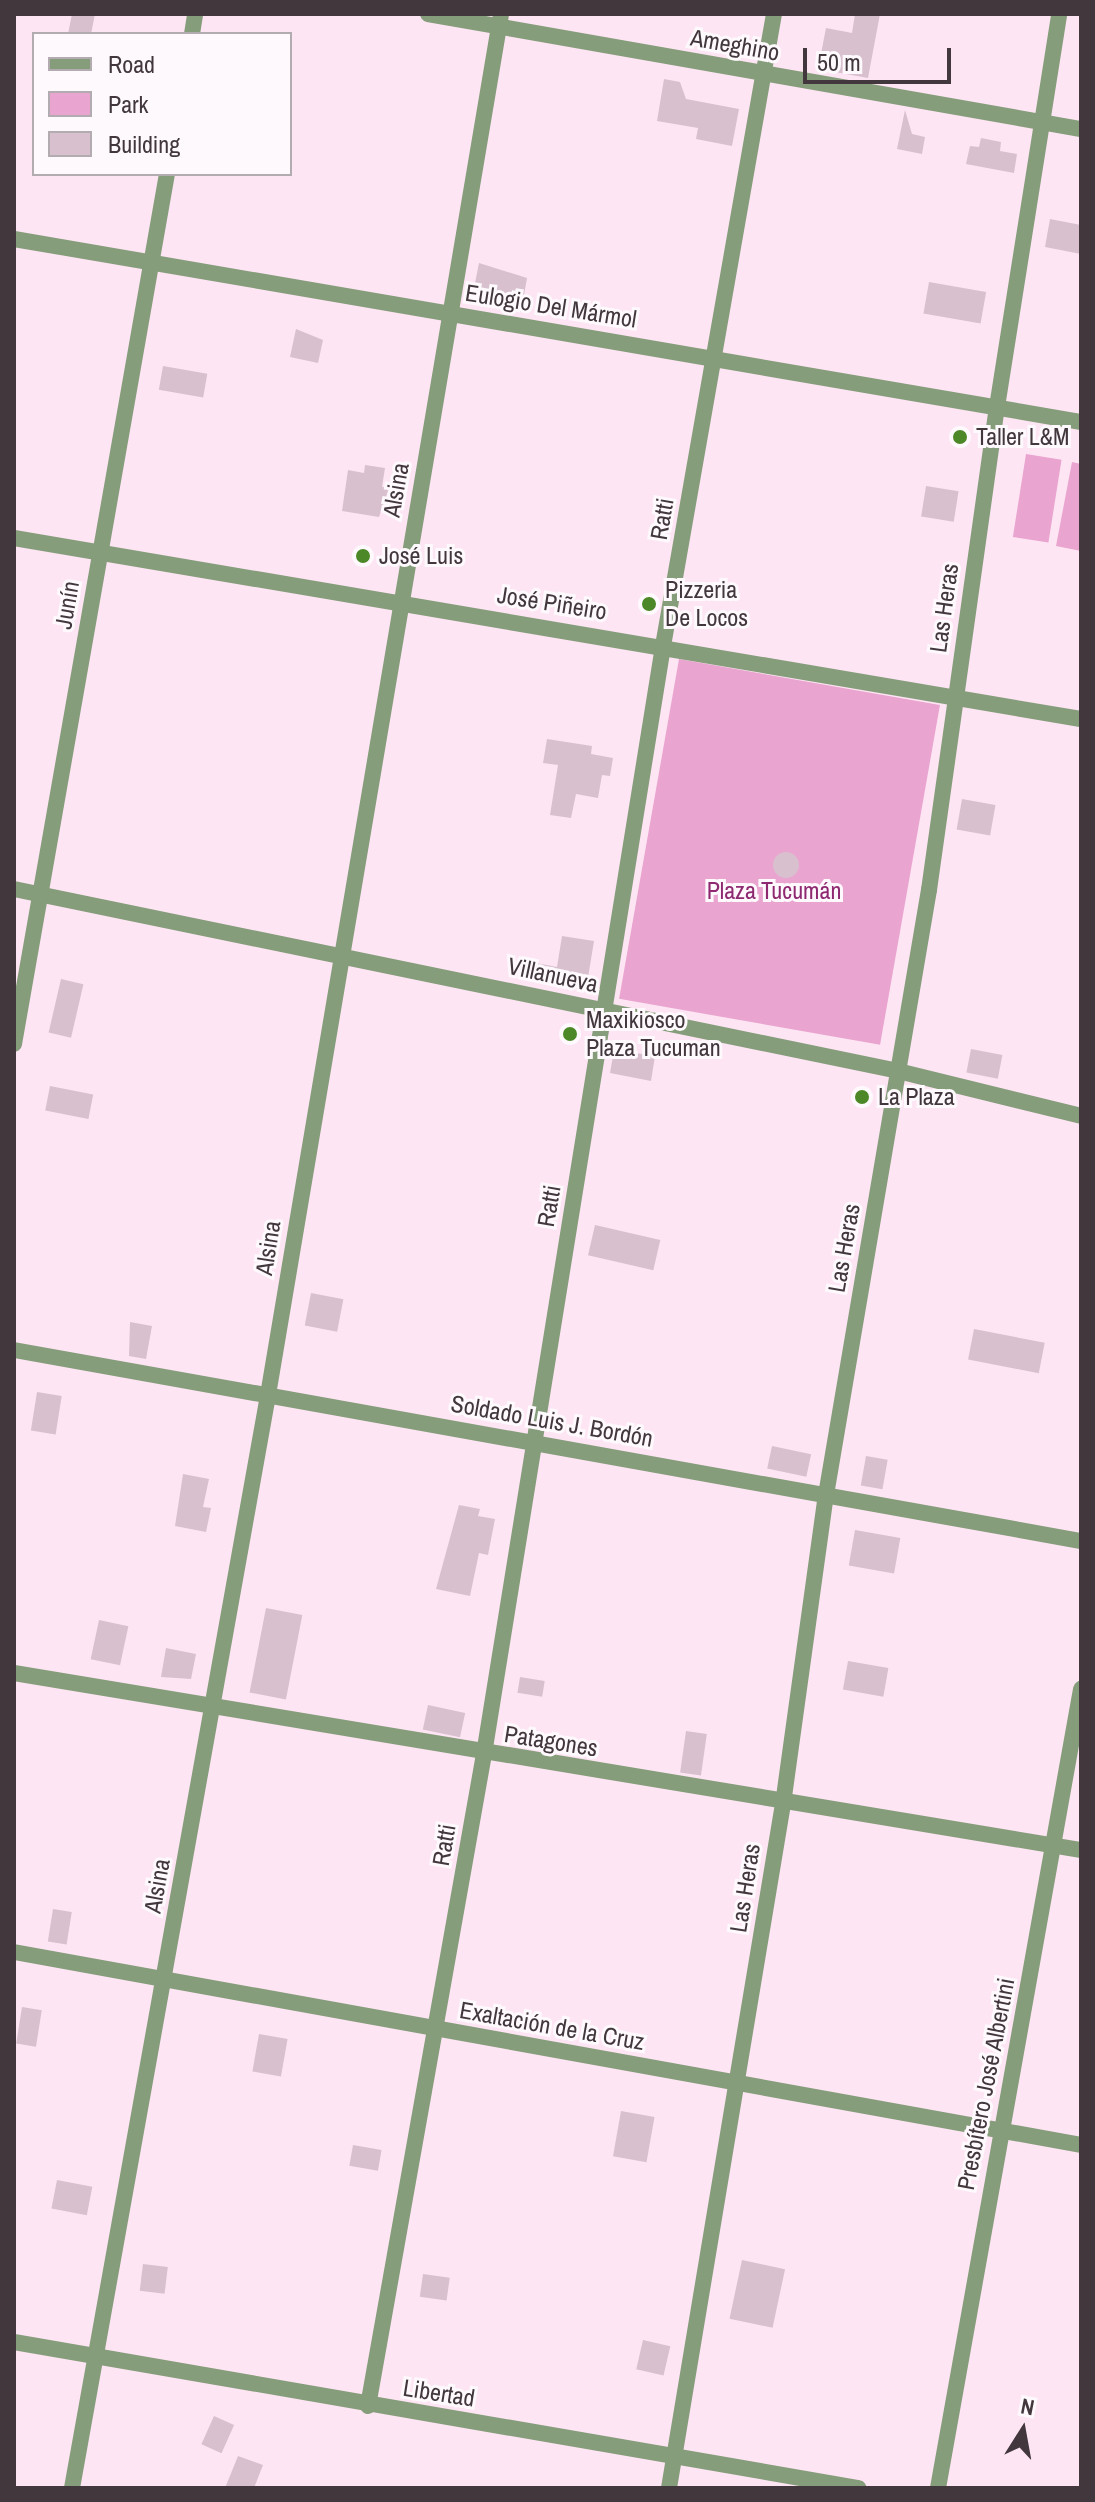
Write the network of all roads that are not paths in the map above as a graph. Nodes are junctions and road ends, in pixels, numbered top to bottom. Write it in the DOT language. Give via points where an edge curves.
graph roads {
  1 [pos="428,14"];
  2 [pos="774,14"];
  3 [pos="1059,14"];
  4 [pos="500,20"];
  5 [pos="763,74"];
  6 [pos="1043,121"];
  7 [pos="1081,129"];
  8 [pos="167,176"];
  9 [pos="14,239"];
  10 [pos="152,262"];
  11 [pos="451,314"];
  12 [pos="715,356"];
  13 [pos="997,407"];
  14 [pos="1081,422"];
  15 [pos="14,538"];
  16 [pos="101,552"];
  17 [pos="401,603"];
  18 [pos="663,646"];
  19 [pos="956,696"];
  20 [pos="1081,719"];
  21 [pos="14,889"];
  22 [pos="40,894"];
  23 [pos="341,954"];
  24 [pos="606,1011"];
  25 [pos="14,1044"];
  26 [pos="898,1071"];
  27 [pos="1081,1116"];
  28 [pos="14,1350"];
  29 [pos="268,1395"];
  30 [pos="533,1442"];
  31 [pos="826,1495"];
  32 [pos="1081,1541"];
  33 [pos="14,1673"];
  34 [pos="1081,1689"];
  35 [pos="212,1706"];
  36 [pos="484,1754"];
  37 [pos="783,1804"];
  38 [pos="1056,1846"];
  39 [pos="1081,1850"];
  40 [pos="14,1952"];
  41 [pos="165,1979"];
  42 [pos="437,2029"];
  43 [pos="737,2084"];
  44 [pos="1001,2132"];
  45 [pos="1081,2145"];
  46 [pos="14,2342"];
  47 [pos="95,2356"];
  48 [pos="368,2406"];
  49 [pos="674,2456"];
  50 [pos="72,2488"];
  51 [pos="669,2488"];
  52 [pos="858,2488"];
  53 [pos="938,2488"];
  1 -- 4 [label="street, Ameghino"];
  2 -- 5 [label="street, Ratti"];
  3 -- 6 [label="street, Las Heras"];
  4 -- 5 [label="street, Ameghino"];
  4 -- 11 [label="street, Alsina"];
  5 -- 6 [label="street, Ameghino"];
  5 -- 12 [label="street, Ratti"];
  6 -- 7 [label="street, Ameghino"];
  6 -- 13 [label="street, Las Heras"];
  8 -- 10 [label="street, Junín"];
  9 -- 10 [label="street, Eulogio Del Mármol"];
  10 -- 11 [label="street, Eulogio Del Mármol"];
  10 -- 16 [label="street, Junín"];
  11 -- 12 [label="street, Eulogio Del Mármol"];
  11 -- 17 [label="street, Alsina"];
  12 -- 13 [label="street, Eulogio Del Mármol"];
  12 -- 18 [label="street, Ratti"];
  13 -- 14 [label="street, Eulogio Del Mármol"];
  13 -- 19 [label="street, Las Heras"];
  15 -- 16 [label="street, José Piñeiro"];
  16 -- 17 [label="street, José Piñeiro"];
  16 -- 22 [label="street, Junín"];
  17 -- 18 [label="street, José Piñeiro"];
  17 -- 23 [label="street, Alsina"];
  18 -- 19 [label="street, José Piñeiro"];
  18 -- 24 [label="street, Ratti"];
  19 -- 20 [label="street, José Piñeiro"];
  19 -- 26 [label="street, Las Heras"];
  21 -- 22 [label="street, Villanueva"];
  22 -- 23 [label="street, Villanueva"];
  22 -- 25 [label="street, Junín"];
  23 -- 24 [label="street, Villanueva"];
  23 -- 29 [label="street, Alsina"];
  24 -- 26 [label="street, Villanueva"];
  24 -- 30 [label="street, Ratti"];
  26 -- 27 [label="street, Villanueva"];
  26 -- 31 [label="street, Las Heras"];
  28 -- 29 [label="street, Soldado Luis J. Bordón"];
  29 -- 30 [label="street, Soldado Luis J. Bordón"];
  29 -- 35 [label="street, Alsina"];
  30 -- 31 [label="street, Soldado Luis J. Bordón"];
  30 -- 36 [label="street, Ratti"];
  31 -- 32 [label="street, Soldado Luis J. Bordón"];
  31 -- 37 [label="street, Las Heras"];
  33 -- 35 [label="street, Patagones"];
  34 -- 38 [label="street, Presbítero José Albertini"];
  35 -- 36 [label="street, Patagones"];
  35 -- 41 [label="street, Alsina"];
  36 -- 37 [label="street, Patagones"];
  36 -- 42 [label="street, Ratti"];
  37 -- 38 [label="street, Patagones"];
  37 -- 43 [label="street, Las Heras"];
  38 -- 39 [label="street, Patagones"];
  38 -- 44 [label="street, Presbítero José Albertini"];
  40 -- 41 [label="street, Exaltación de la Cruz"];
  41 -- 42 [label="street, Exaltación de la Cruz"];
  41 -- 47 [label="street, Alsina"];
  42 -- 43 [label="street, Exaltación de la Cruz"];
  42 -- 48 [label="street, Ratti"];
  43 -- 44 [label="street, Exaltación de la Cruz"];
  43 -- 49 [label="street, Las Heras"];
  44 -- 45 [label="street, Exaltación de la Cruz"];
  44 -- 53 [label="street, Presbítero José Albertini"];
  46 -- 47 [label="street, Libertad"];
  47 -- 48 [label="street, Libertad"];
  47 -- 50 [label="street, Alsina"];
  48 -- 49 [label="street, Libertad"];
  49 -- 51 [label="street, Las Heras"];
  49 -- 52 [label="street, Libertad"];
}
